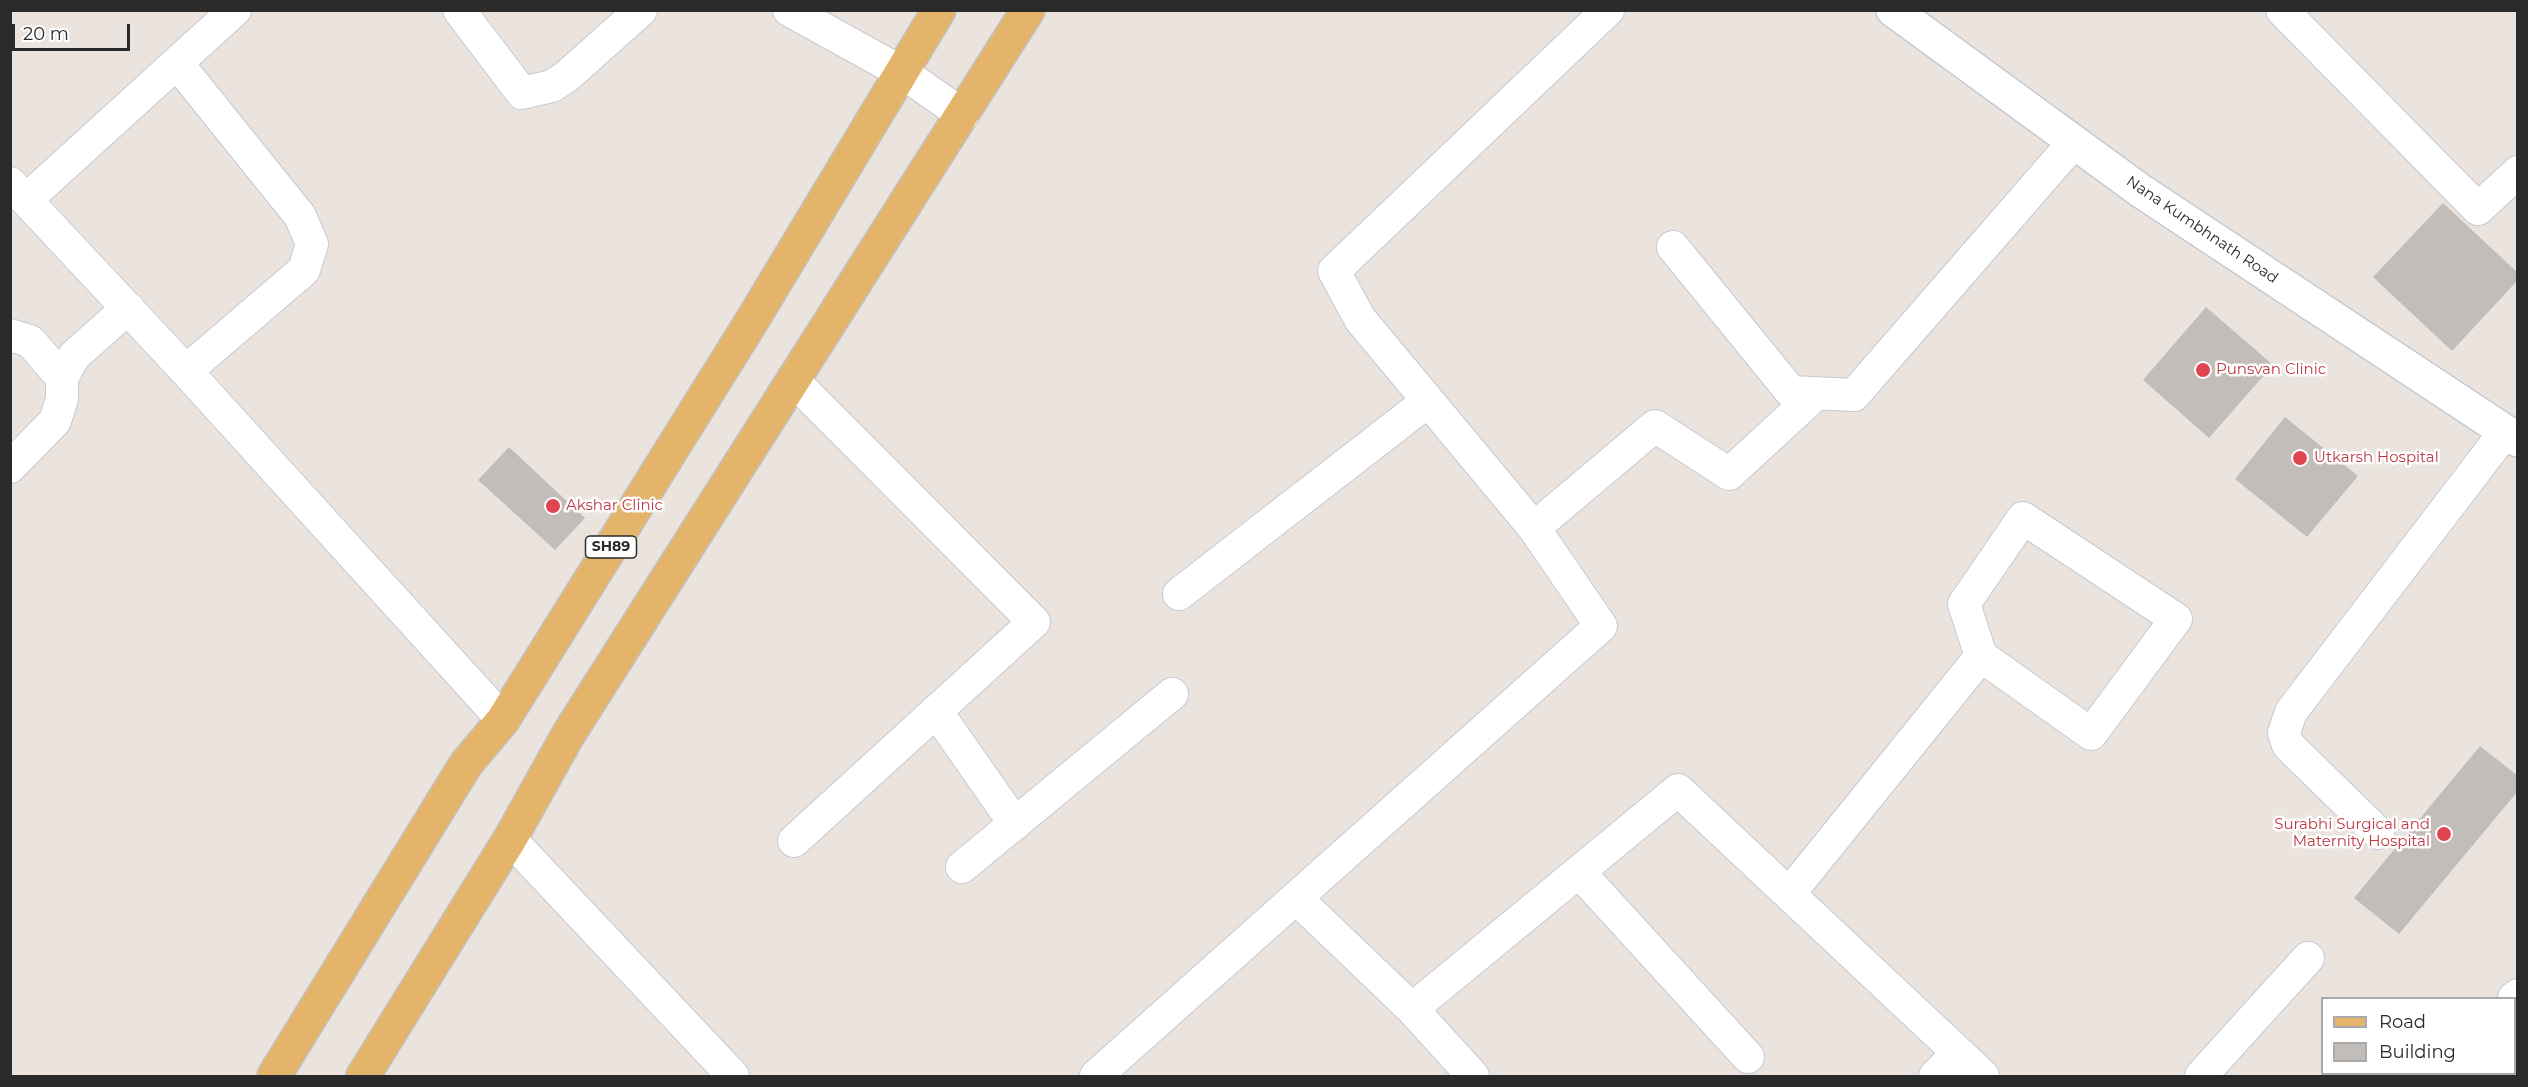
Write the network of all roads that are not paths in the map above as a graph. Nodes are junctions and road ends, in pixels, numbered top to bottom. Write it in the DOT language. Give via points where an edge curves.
graph roads {
  1 [pos="235,10"];
  2 [pos="459,10"];
  3 [pos="641,10"];
  4 [pos="789,10"];
  5 [pos="939,10"];
  6 [pos="1028,10"];
  7 [pos="1608,10"];
  8 [pos="1893,10"];
  9 [pos="2282,10"];
  10 [pos="177,63"];
  11 [pos="903,73"];
  12 [pos="963,115"];
  13 [pos="2074,142"];
  14 [pos="2517,172"];
  15 [pos="18,191"];
  16 [pos="1673,247"];
  17 [pos="128,308"];
  18 [pos="10,335"];
  19 [pos="186,371"];
  20 [pos="62,378"];
  21 [pos="794,381"];
  22 [pos="1817,393"];
  23 [pos="1428,401"];
  24 [pos="2511,436"];
  25 [pos="10,467"];
  26 [pos="1533,528"];
  27 [pos="1179,594"];
  28 [pos="1981,656"];
  29 [pos="1172,694"];
  30 [pos="936,711"];
  31 [pos="503,720"];
  32 [pos="1015,824"];
  33 [pos="2378,833"];
  34 [pos="510,839"];
  35 [pos="794,841"];
  36 [pos="962,867"];
  37 [pos="1579,872"];
  38 [pos="1789,894"];
  39 [pos="1296,898"];
  40 [pos="2308,958"];
  41 [pos="1412,1009"];
  42 [pos="1958,1053"];
  43 [pos="1748,1057"];
  44 [pos="274,1077"];
  45 [pos="363,1077"];
  46 [pos="733,1077"];
  47 [pos="1096,1077"];
  48 [pos="1473,1077"];
  49 [pos="1935,1077"];
  50 [pos="1983,1077"];
  51 [pos="2201,1077"];
  1 -- 10 [label="street"];
  2 -- 3 [label="street" via="522,93 552,86 566,77"];
  4 -- 11 [label="street"];
  5 -- 11 [label="main road, SH89"];
  6 -- 12 [label="main road"];
  7 -- 23 [label="street" via="1334,271 1360,319"];
  8 -- 13 [label="main road, Nana Kumbhnath Road"];
  9 -- 14 [label="street" via="2478,209"];
  10 -- 15 [label="street"];
  10 -- 19 [label="street" via="300,216 312,244 304,270"];
  11 -- 12 [label="street"];
  11 -- 31 [label="main road, SH89"];
  12 -- 21 [label="main road"];
  13 -- 22 [label="street" via="1854,395"];
  13 -- 24 [label="main road, Nana Kumbhnath Road" via="2141,191"];
  15 -- 17 [label="street"];
  16 -- 22 [label="street" via="1791,392"];
  17 -- 19 [label="street"];
  17 -- 20 [label="street" via="74,356"];
  18 -- 20 [label="street" via="30,342"];
  19 -- 31 [label="street"];
  20 -- 25 [label="street" via="62,399 55,421"];
  21 -- 30 [label="street" via="1034,622"];
  21 -- 34 [label="main road" via="568,735"];
  22 -- 26 [label="street" via="1729,474 1655,426"];
  23 -- 26 [label="street"];
  23 -- 27 [label="street"];
  24 -- 33 [label="street" via="2291,712 2284,733 2288,745"];
  26 -- 39 [label="street" via="1601,626"];
  28 -- 28 [label="street" via="2091,734 2176,619 2023,518 1964,604"];
  28 -- 38 [label="street"];
  29 -- 32 [label="street"];
  30 -- 32 [label="street"];
  30 -- 35 [label="street"];
  31 -- 44 [label="main road, SH89" via="466,764"];
  32 -- 36 [label="street"];
  34 -- 45 [label="main road"];
  34 -- 46 [label="street"];
  37 -- 38 [label="street" via="1678,790"];
  37 -- 41 [label="street"];
  37 -- 43 [label="street"];
  38 -- 42 [label="street"];
  39 -- 41 [label="street"];
  39 -- 47 [label="street"];
  40 -- 51 [label="street"];
  41 -- 48 [label="street"];
  42 -- 49 [label="street"];
  42 -- 50 [label="street"];
}
